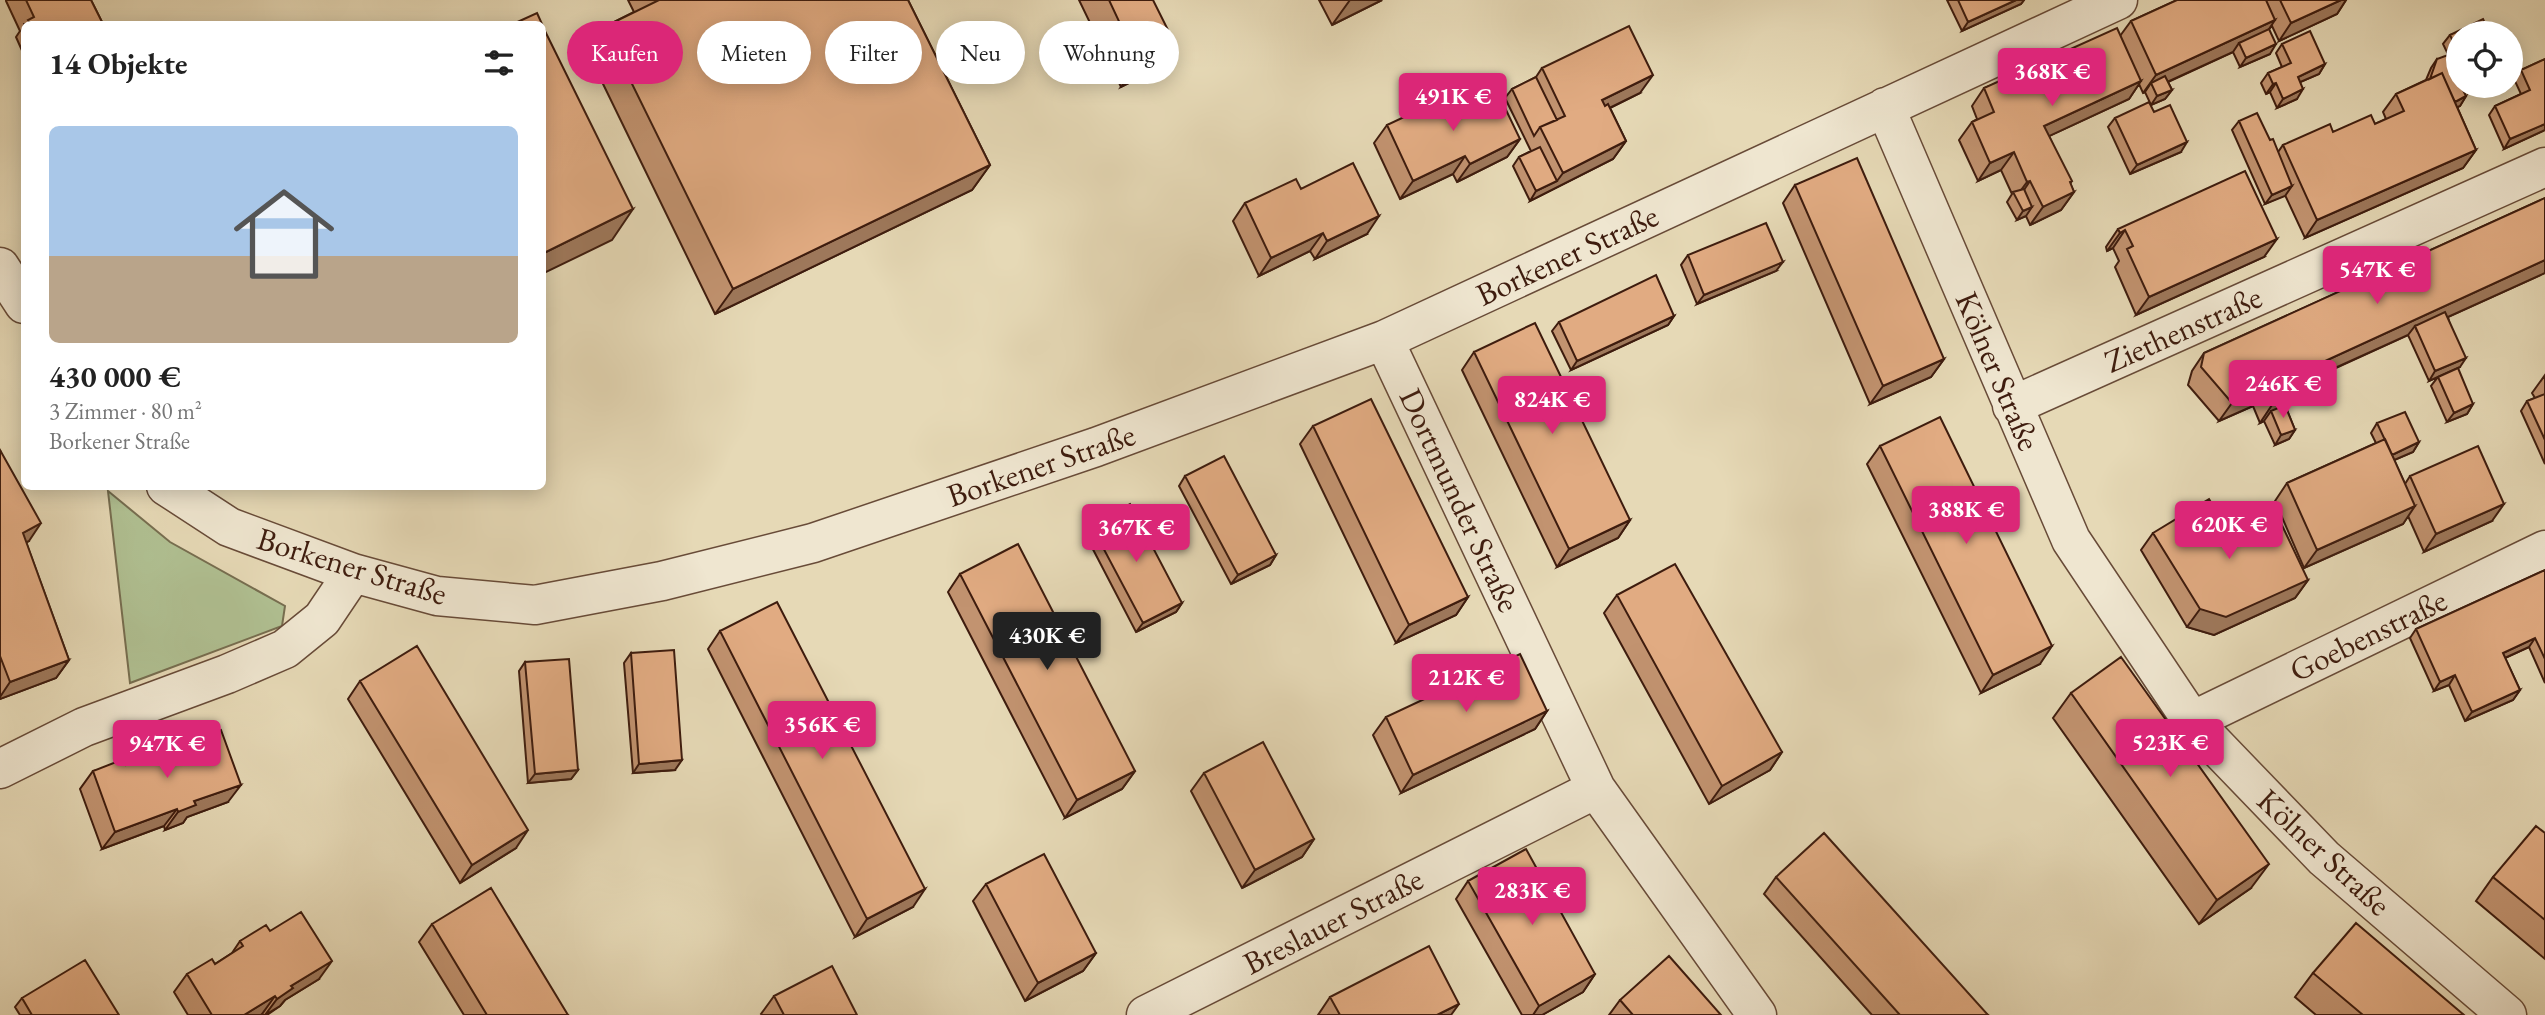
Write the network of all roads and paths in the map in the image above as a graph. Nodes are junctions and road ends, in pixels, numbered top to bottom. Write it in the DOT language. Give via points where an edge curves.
graph roads {
  1 [pos="2118,0"];
  2 [pos="1885,107"];
  3 [pos="2545,167"];
  4 [pos="0,267"];
  5 [pos="21,299"];
  6 [pos="1384,340"];
  7 [pos="2012,406"];
  8 [pos="172,490"];
  9 [pos="2545,550"];
  10 [pos="353,573"];
  11 [pos="2192,721"];
  12 [pos="0,769"];
  13 [pos="1595,789"];
  14 [pos="1146,1015"];
  15 [pos="1757,1015"];
  16 [pos="2507,1015"];
  1 -- 2 [label="street, Borkener Straße"];
  2 -- 6 [label="street, Borkener Straße"];
  2 -- 7 [label="street, Kölner Straße"];
  3 -- 7 [label="street, Ziethenstraße"];
  4 -- 5 [label="street"];
  6 -- 10 [label="street, Borkener Straße" via="1096,447 839,534 662,581 535,606 437,596"];
  6 -- 13 [label="street, Dortmunder Straße"];
  7 -- 11 [label="street, Kölner Straße" via="2071,540"];
  8 -- 10 [label="street, Borkener Straße" via="229,527"];
  9 -- 11 [label="street, Goebenstraße"];
  10 -- 12 [label="street" via="321,619 285,649 84,727"];
  11 -- 16 [label="street, Kölner Straße" via="2324,858"];
  13 -- 14 [label="street, Breslauer Straße"];
  13 -- 15 [label="street, Dortmunder Straße"];
}
